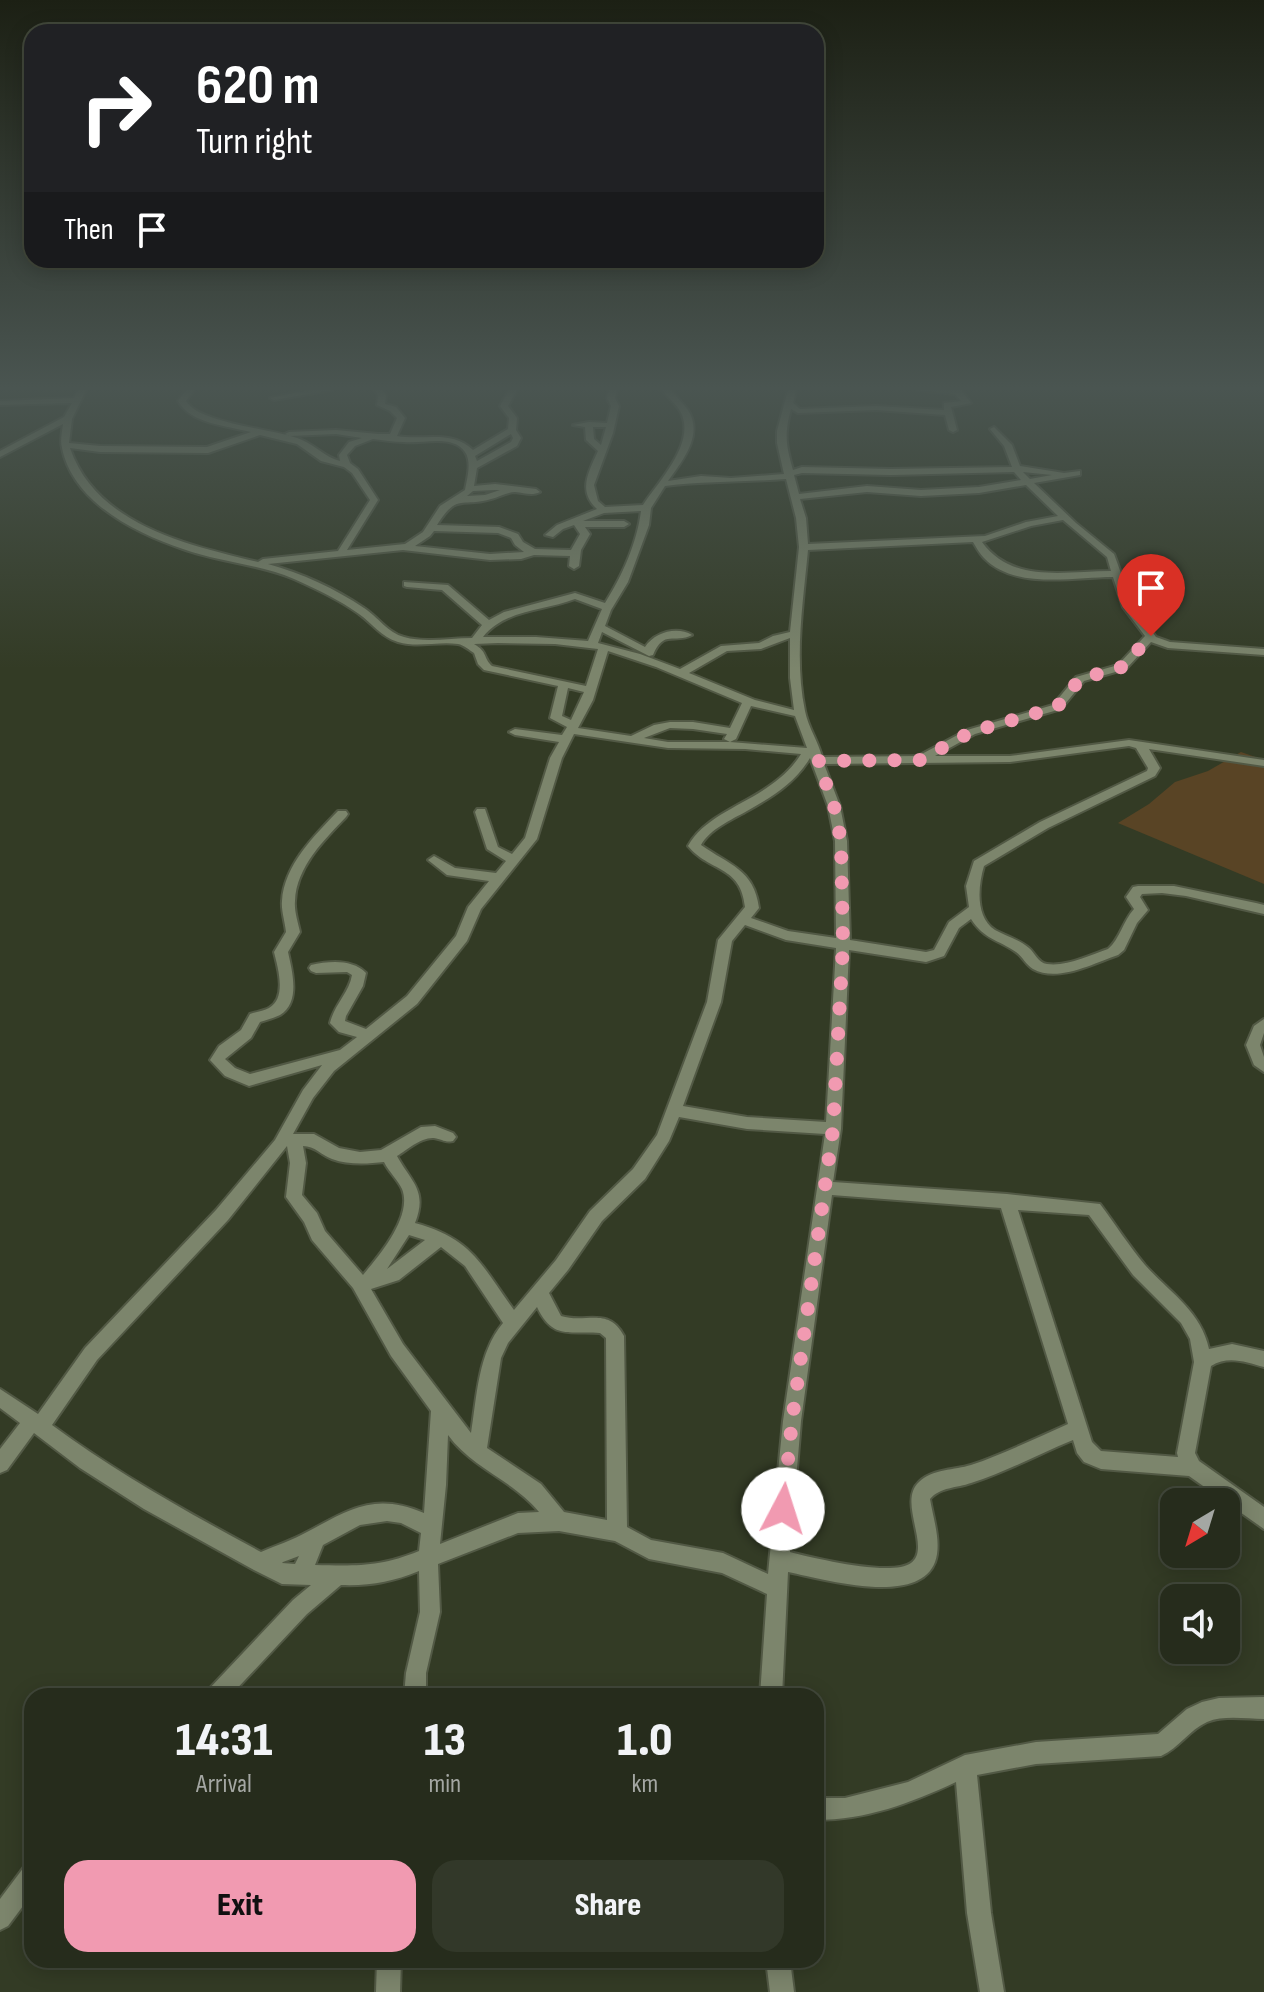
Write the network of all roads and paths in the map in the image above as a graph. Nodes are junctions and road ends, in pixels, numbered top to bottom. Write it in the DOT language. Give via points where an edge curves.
graph roads {
  1 [pos="80,483"];
  2 [pos="363,483"];
  3 [pos="471,483"];
  4 [pos="587,483"];
  5 [pos="671,483"];
  6 [pos="790,483"];
  7 [pos="1030,483"];
  8 [pos="663,484"];
  9 [pos="470,489"];
  10 [pos="508,489"];
  11 [pos="536,492"];
  12 [pos="794,497"];
  13 [pos="460,499"];
  14 [pos="646,508"];
  15 [pos="607,510"];
  16 [pos="1066,517"];
  17 [pos="578,523"];
  18 [pos="624,524"];
  19 [pos="431,528"];
  20 [pos="641,531"];
  21 [pos="550,535"];
  22 [pos="976,540"];
  23 [pos="804,547"];
  24 [pos="400,549"];
  25 [pos="342,551"];
  26 [pos="533,552"];
  27 [pos="575,553"];
  28 [pos="299,559"];
  29 [pos="255,562"];
  30 [pos="574,566"];
  31 [pos="1118,574"];
  32 [pos="301,579"];
  33 [pos="407,584"];
  34 [pos="607,607"];
  35 [pos="488,625"];
  36 [pos="600,627"];
  37 [pos="795,634"];
  38 [pos="687,635"];
  39 [pos="1150,638"];
  40 [pos="476,640"];
  41 [pos="462,641"];
  42 [pos="598,646"];
  43 [pos="1264,652"];
  44 [pos="649,657"];
  45 [pos="680,674"];
  46 [pos="563,686"];
  47 [pos="590,690"];
  48 [pos="748,701"];
  49 [pos="800,714"];
  50 [pos="569,731"];
  51 [pos="515,732"];
  52 [pos="734,732"];
  53 [pos="631,741"];
  54 [pos="1140,744"];
  55 [pos="725,746"];
  56 [pos="814,755"];
  57 [pos="920,760"];
  58 [pos="1264,763"];
  59 [pos="481,812"];
  60 [pos="342,814"];
  61 [pos="513,859"];
  62 [pos="434,860"];
  63 [pos="499,878"];
  64 [pos="1264,910"];
  65 [pos="971,916"];
  66 [pos="744,920"];
  67 [pos="843,944"];
  68 [pos="316,968"];
  69 [pos="1264,1024"];
  70 [pos="369,1035"];
  71 [pos="343,1054"];
  72 [pos="1264,1066"];
  73 [pos="298,1067"];
  74 [pos="310,1092"];
  75 [pos="675,1110"];
  76 [pos="833,1129"];
  77 [pos="448,1137"];
  78 [pos="287,1139"];
  79 [pos="388,1154"];
  80 [pos="826,1188"];
  81 [pos="1007,1201"];
  82 [pos="404,1227"];
  83 [pos="440,1238"];
  84 [pos="365,1285"];
  85 [pos="540,1292"];
  86 [pos="513,1322"];
  87 [pos="1264,1359"];
  88 [pos="1203,1362"];
  89 [pos="0,1397"];
  90 [pos="440,1411"];
  91 [pos="36,1424"];
  92 [pos="1078,1429"];
  93 [pos="477,1453"];
  94 [pos="0,1464"];
  95 [pos="1192,1467"];
  96 [pos="1264,1519"];
  97 [pos="559,1521"];
  98 [pos="432,1528"];
  99 [pos="617,1532"];
  100 [pos="316,1538"];
  101 [pos="428,1558"];
  102 [pos="779,1560"];
  103 [pos="261,1563"];
  104 [pos="301,1575"];
  105 [pos="336,1577"];
  106 [pos="777,1588"];
  107 [pos="224,1688"];
  108 [pos="415,1688"];
  109 [pos="771,1688"];
  110 [pos="1264,1708"];
  111 [pos="965,1766"];
  112 [pos="824,1809"];
  113 [pos="24,1886"];
  114 [pos="0,1918"];
  115 [pos="389,1968"];
  116 [pos="779,1968"];
  117 [pos="388,1992"];
  118 [pos="782,1992"];
  119 [pos="992,1992"];
  1 -- 29 [label="street" via="124,517 183,546"];
  2 -- 25 [label="street" via="374,500"];
  3 -- 9 [label="street"];
  4 -- 15 [label="street" via="593,501"];
  5 -- 8 [label="street"];
  6 -- 12 [label="street"];
  7 -- 12 [label="street" via="965,491 861,489"];
  7 -- 16 [label="street"];
  8 -- 14 [label="street"];
  9 -- 10 [label="street"];
  9 -- 13 [label="street"];
  10 -- 11 [label="street"];
  10 -- 13 [label="street" via="486,498"];
  12 -- 23 [label="street"];
  13 -- 19 [label="street" via="443,508"];
  14 -- 15 [label="street"];
  14 -- 20 [label="street"];
  15 -- 17 [label="street"];
  15 -- 18 [label="street"];
  16 -- 22 [label="street"];
  16 -- 31 [label="street" via="1106,550"];
  17 -- 18 [label="street"];
  17 -- 21 [label="street"];
  17 -- 27 [label="street" via="585,534"];
  18 -- 20 [label="street"];
  19 -- 24 [label="street"];
  19 -- 26 [label="street" via="502,531"];
  20 -- 34 [label="street" via="619,591"];
  22 -- 23 [label="street"];
  22 -- 31 [label="street" via="984,555 1029,574"];
  23 -- 37 [label="street"];
  24 -- 25 [label="street"];
  24 -- 26 [label="street" via="505,558"];
  25 -- 28 [label="street"];
  26 -- 27 [label="street"];
  27 -- 30 [label="street"];
  28 -- 29 [label="street"];
  28 -- 32 [label="street" via="295,565"];
  29 -- 32 [label="street"];
  31 -- 39 [label="street" via="1128,607"];
  32 -- 41 [label="street" via="347,602 396,639"];
  33 -- 35 [label="street" via="445,587"];
  34 -- 35 [label="street" via="573,597 513,611"];
  34 -- 36 [label="street"];
  35 -- 40 [label="street"];
  36 -- 42 [label="street"];
  36 -- 44 [label="street"];
  37 -- 45 [label="street" via="761,646 725,648"];
  37 -- 49 [label="street"];
  38 -- 44 [label="street" via="662,636"];
  39 -- 43 [label="street" via="1168,645"];
  39 -- 57 [label="street" via="1122,667 1080,679 1057,707 971,732"];
  40 -- 41 [label="street"];
  40 -- 42 [label="street"];
  41 -- 46 [label="street" via="479,651 486,668"];
  42 -- 44 [label="street"];
  42 -- 47 [label="street"];
  44 -- 45 [label="street"];
  45 -- 48 [label="street"];
  46 -- 47 [label="street"];
  46 -- 50 [label="street" via="556,718"];
  47 -- 50 [label="street"];
  48 -- 49 [label="street"];
  48 -- 52 [label="street"];
  49 -- 56 [label="street"];
  50 -- 51 [label="street"];
  50 -- 53 [label="street"];
  50 -- 61 [label="street" via="531,839"];
  52 -- 53 [label="street" via="678,722 652,728"];
  52 -- 55 [label="street"];
  53 -- 55 [label="street"];
  54 -- 57 [label="street" via="1010,759"];
  54 -- 58 [label="street"];
  54 -- 65 [label="street" via="1154,768 1151,773 978,864"];
  55 -- 56 [label="street"];
  56 -- 57 [label="street"];
  56 -- 66 [label="street" via="779,788 695,839 698,850 731,868 746,884 752,908"];
  56 -- 67 [label="street" via="841,841"];
  59 -- 61 [label="street" via="493,849"];
  60 -- 73 [label="street" via="315,842 296,873 288,901 293,932 281,952 287,979 283,1004 255,1018 249,1031 217,1060 249,1080"];
  61 -- 63 [label="street"];
  62 -- 63 [label="street" via="452,872"];
  63 -- 70 [label="street" via="475,907 462,938 412,1000"];
  64 -- 65 [label="street" via="1174,890 1138,890 1133,897 1140,914 1119,947 1106,956 1053,970 1034,964 1023,950"];
  65 -- 67 [label="street" via="954,925 935,956"];
  66 -- 67 [label="street" via="786,935"];
  66 -- 75 [label="street" via="725,940 714,1002"];
  67 -- 76 [label="street"];
  68 -- 70 [label="street" via="349,967 359,973 357,988 337,1023"];
  69 -- 72 [label="street" via="1252,1048"];
  70 -- 71 [label="street"];
  71 -- 73 [label="street"];
  71 -- 74 [label="street"];
  73 -- 74 [label="street"];
  74 -- 78 [label="street"];
  75 -- 76 [label="street" via="747,1123"];
  75 -- 85 [label="street" via="639,1174 596,1216"];
  76 -- 80 [label="street"];
  77 -- 79 [label="street" via="421,1133"];
  78 -- 79 [label="street" via="314,1140 349,1158"];
  78 -- 84 [label="street" via="296,1149 294,1197 318,1235"];
  78 -- 91 [label="street" via="91,1354"];
  79 -- 82 [label="street" via="411,1190 413,1203"];
  80 -- 81 [label="street"];
  80 -- 102 [label="street" via="792,1421"];
  81 -- 88 [label="street" via="1094,1209 1139,1270 1187,1318"];
  81 -- 92 [label="street"];
  82 -- 83 [label="street"];
  82 -- 84 [label="street"];
  83 -- 84 [label="street" via="393,1275"];
  83 -- 86 [label="street" via="473,1261"];
  84 -- 90 [label="street" via="397,1350"];
  85 -- 86 [label="street"];
  85 -- 99 [label="street" via="558,1323 600,1324 615,1336"];
  86 -- 93 [label="street" via="492,1358"];
  87 -- 88 [label="street" via="1224,1351"];
  88 -- 95 [label="street" via="1186,1453"];
  89 -- 91 [label="street"];
  90 -- 93 [label="street"];
  90 -- 98 [label="street"];
  91 -- 94 [label="street"];
  91 -- 103 [label="street" via="151,1502"];
  92 -- 95 [label="street" via="1084,1447 1101,1460"];
  92 -- 102 [label="street" via="926,1488 920,1497 927,1558 908,1576 865,1577"];
  93 -- 97 [label="street" via="534,1491"];
  95 -- 96 [label="street"];
  97 -- 99 [label="street"];
  97 -- 101 [label="street" via="518,1523"];
  98 -- 100 [label="street" via="402,1514 371,1512 344,1520"];
  98 -- 101 [label="street"];
  99 -- 106 [label="street" via="649,1549 723,1563"];
  100 -- 103 [label="street"];
  100 -- 104 [label="street"];
  101 -- 105 [label="street" via="394,1571"];
  101 -- 108 [label="street" via="429,1624"];
  102 -- 106 [label="street"];
  103 -- 104 [label="street" via="282,1574"];
  104 -- 105 [label="street"];
  105 -- 107 [label="street"];
  106 -- 109 [label="street"];
  110 -- 111 [label="street" via="1197,1715 1161,1745 1036,1753"];
  111 -- 112 [label="street" via="899,1795"];
  111 -- 119 [label="street"];
  113 -- 114 [label="street"];
  115 -- 117 [label="street"];
  116 -- 118 [label="street"];
}
